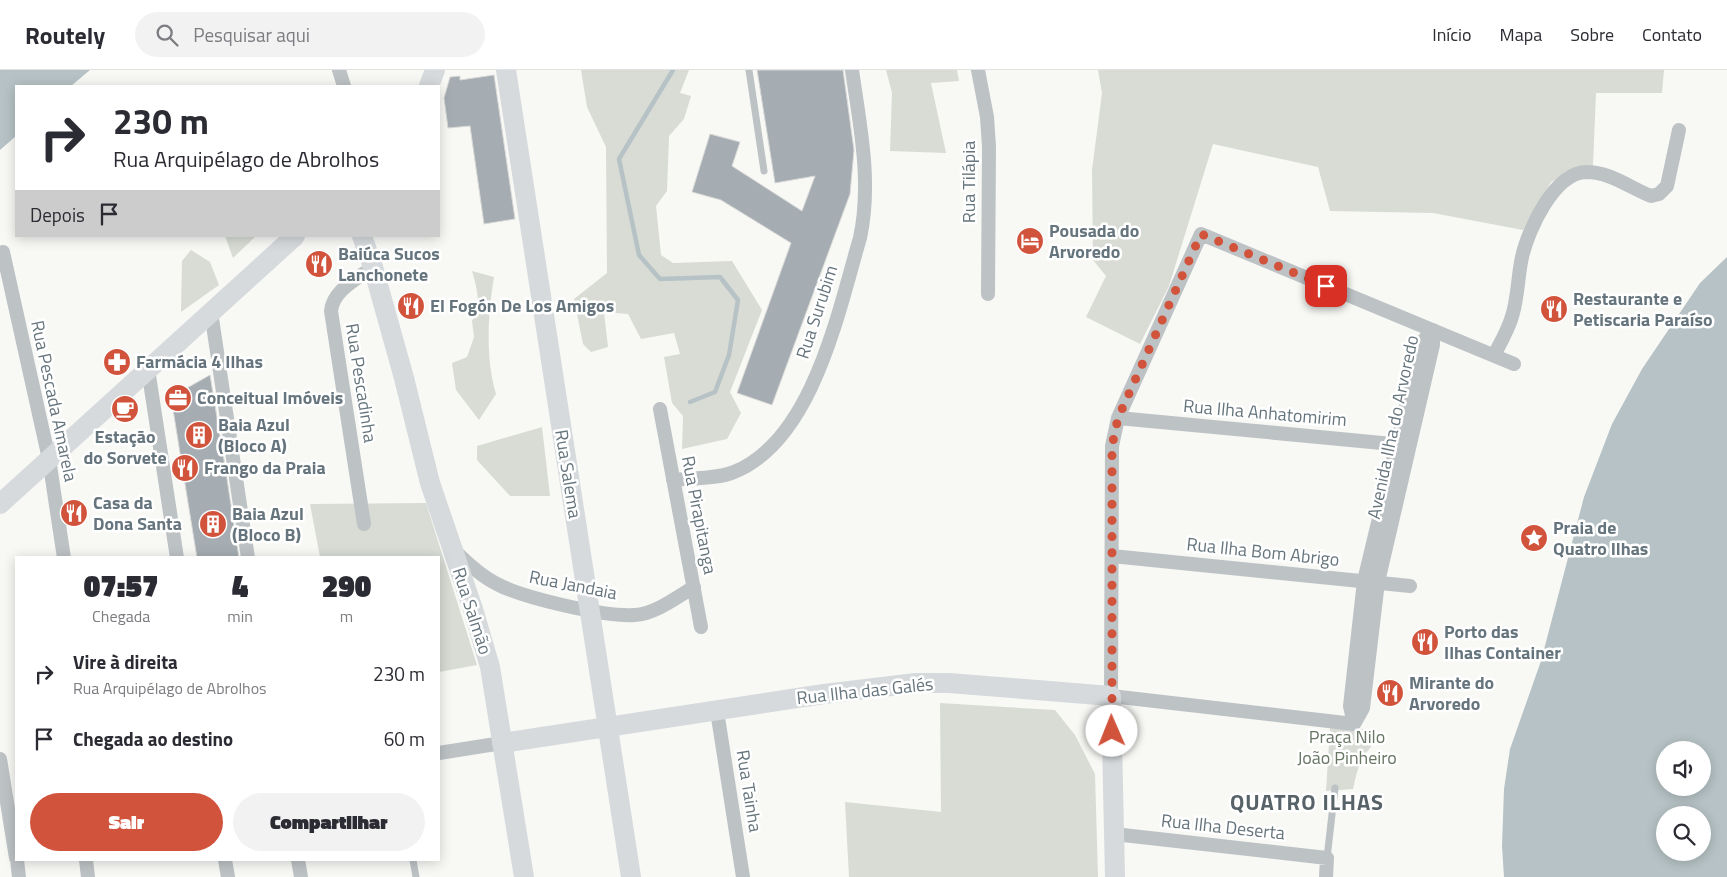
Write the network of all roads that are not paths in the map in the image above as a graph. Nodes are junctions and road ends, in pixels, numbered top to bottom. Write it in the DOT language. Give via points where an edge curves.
graph roads {
  1 [pos="339,70"];
  2 [pos="435,70"];
  3 [pos="506,70"];
  4 [pos="749,70"];
  5 [pos="852,70"];
  6 [pos="978,70"];
  7 [pos="344,85"];
  8 [pos="429,85"];
  9 [pos="1679,130"];
  10 [pos="764,171"];
  11 [pos="294,237"];
  12 [pos="362,237"];
  13 [pos="3,252"];
  14 [pos="372,267"];
  15 [pos="988,294"];
  16 [pos="211,312"];
  17 [pos="1433,330"];
  18 [pos="1494,355"];
  19 [pos="1514,364"];
  20 [pos="148,369"];
  21 [pos="660,410"];
  22 [pos="1118,418"];
  23 [pos="1403,444"];
  24 [pos="49,459"];
  25 [pos="673,480"];
  26 [pos="0,504"];
  27 [pos="364,524"];
  28 [pos="452,549"];
  29 [pos="64,556"];
  30 [pos="176,556"];
  31 [pos="248,556"];
  32 [pos="1112,556"];
  33 [pos="1371,582"];
  34 [pos="1410,586"];
  35 [pos="694,587"];
  36 [pos="589,611"];
  37 [pos="701,627"];
  38 [pos="1111,696"];
  39 [pos="717,711"];
  40 [pos="1354,724"];
  41 [pos="608,728"];
  42 [pos="502,743"];
  43 [pos="440,753"];
  44 [pos="0,759"];
  45 [pos="1335,788"];
  46 [pos="1114,834"];
  47 [pos="15,853"];
  48 [pos="1327,858"];
  49 [pos="16,861"];
  50 [pos="86,861"];
  51 [pos="225,861"];
  52 [pos="298,861"];
  53 [pos="413,861"];
  54 [pos="19,877"];
  55 [pos="88,877"];
  56 [pos="228,877"];
  57 [pos="301,877"];
  58 [pos="416,877"];
  59 [pos="524,877"];
  60 [pos="631,877"];
  61 [pos="744,877"];
  62 [pos="1115,877"];
  63 [pos="1326,877"];
  1 -- 7 [label="street"];
  2 -- 8 [label="main road"];
  3 -- 36 [label="main road, Rua Salema"];
  4 -- 10 [label="lane"];
  5 -- 25 [label="street, Rua Surubim" via="865,154 864,220 819,369 794,418 764,455 731,474"];
  6 -- 15 [label="street, Rua Tilápia" via="987,117"];
  9 -- 18 [label="street" via="1667,186 1659,194 1650,196 1617,179 1586,172 1558,187 1529,233 1509,327"];
  11 -- 16 [label="main road"];
  12 -- 14 [label="main road, Rua Salmão"];
  13 -- 24 [label="street, Rua Pescada Amarela"];
  14 -- 27 [label="street, Rua Pescadinha" via="338,293 331,311"];
  14 -- 28 [label="main road, Rua Salmão" via="430,483"];
  16 -- 20 [label="main road"];
  16 -- 31 [label="street"];
  17 -- 18 [label="street"];
  17 -- 22 [label="street" via="1201,234"];
  17 -- 23 [label="street, Avenida Ilha do Arvoredo" via="1433,345"];
  18 -- 19 [label="street"];
  20 -- 24 [label="main road"];
  20 -- 30 [label="street"];
  21 -- 25 [label="street, Rua Pirapitanga"];
  22 -- 23 [label="street, Rua Ilha Anhatomirim"];
  22 -- 32 [label="street" via="1112,446"];
  23 -- 33 [label="street, Avenida Ilha do Arvoredo"];
  24 -- 26 [label="main road"];
  24 -- 29 [label="street, Rua Pescada Amarela"];
  25 -- 35 [label="street, Rua Pirapitanga"];
  28 -- 36 [label="street, Rua Jandaia" via="482,576 498,585"];
  28 -- 42 [label="main road, Rua Salmão" via="490,667"];
  32 -- 33 [label="street, Rua Ilha Bom Abrigo"];
  32 -- 38 [label="street"];
  33 -- 34 [label="street, Rua Ilha Bom Abrigo"];
  33 -- 40 [label="street, Avenida Ilha do Arvoredo" via="1363,708"];
  35 -- 36 [label="street, Rua Jandaia" via="636,615"];
  35 -- 37 [label="street, Rua Pirapitanga"];
  36 -- 41 [label="main road, Rua Salema"];
  38 -- 39 [label="main road, Rua Ilha das Galés" via="949,682 916,683"];
  38 -- 40 [label="street, Rua Ilha das Galés"];
  38 -- 46 [label="main road"];
  39 -- 41 [label="main road, Rua Ilha das Galés"];
  39 -- 61 [label="street, Rua Tainha"];
  41 -- 42 [label="main road, Rua Ilha das Galés"];
  41 -- 60 [label="main road, Rua Salema"];
  42 -- 43 [label="street, Rua Ilha das Galés"];
  42 -- 59 [label="main road, Rua Salmão"];
  44 -- 47 [label="street"];
  45 -- 48 [label="lane"];
  46 -- 48 [label="street, Rua Ilha Deserta"];
  46 -- 62 [label="main road"];
  48 -- 63 [label="street"];
  49 -- 54 [label="street"];
  50 -- 55 [label="street"];
  51 -- 56 [label="street"];
  52 -- 57 [label="street"];
  53 -- 58 [label="lane"];
}
